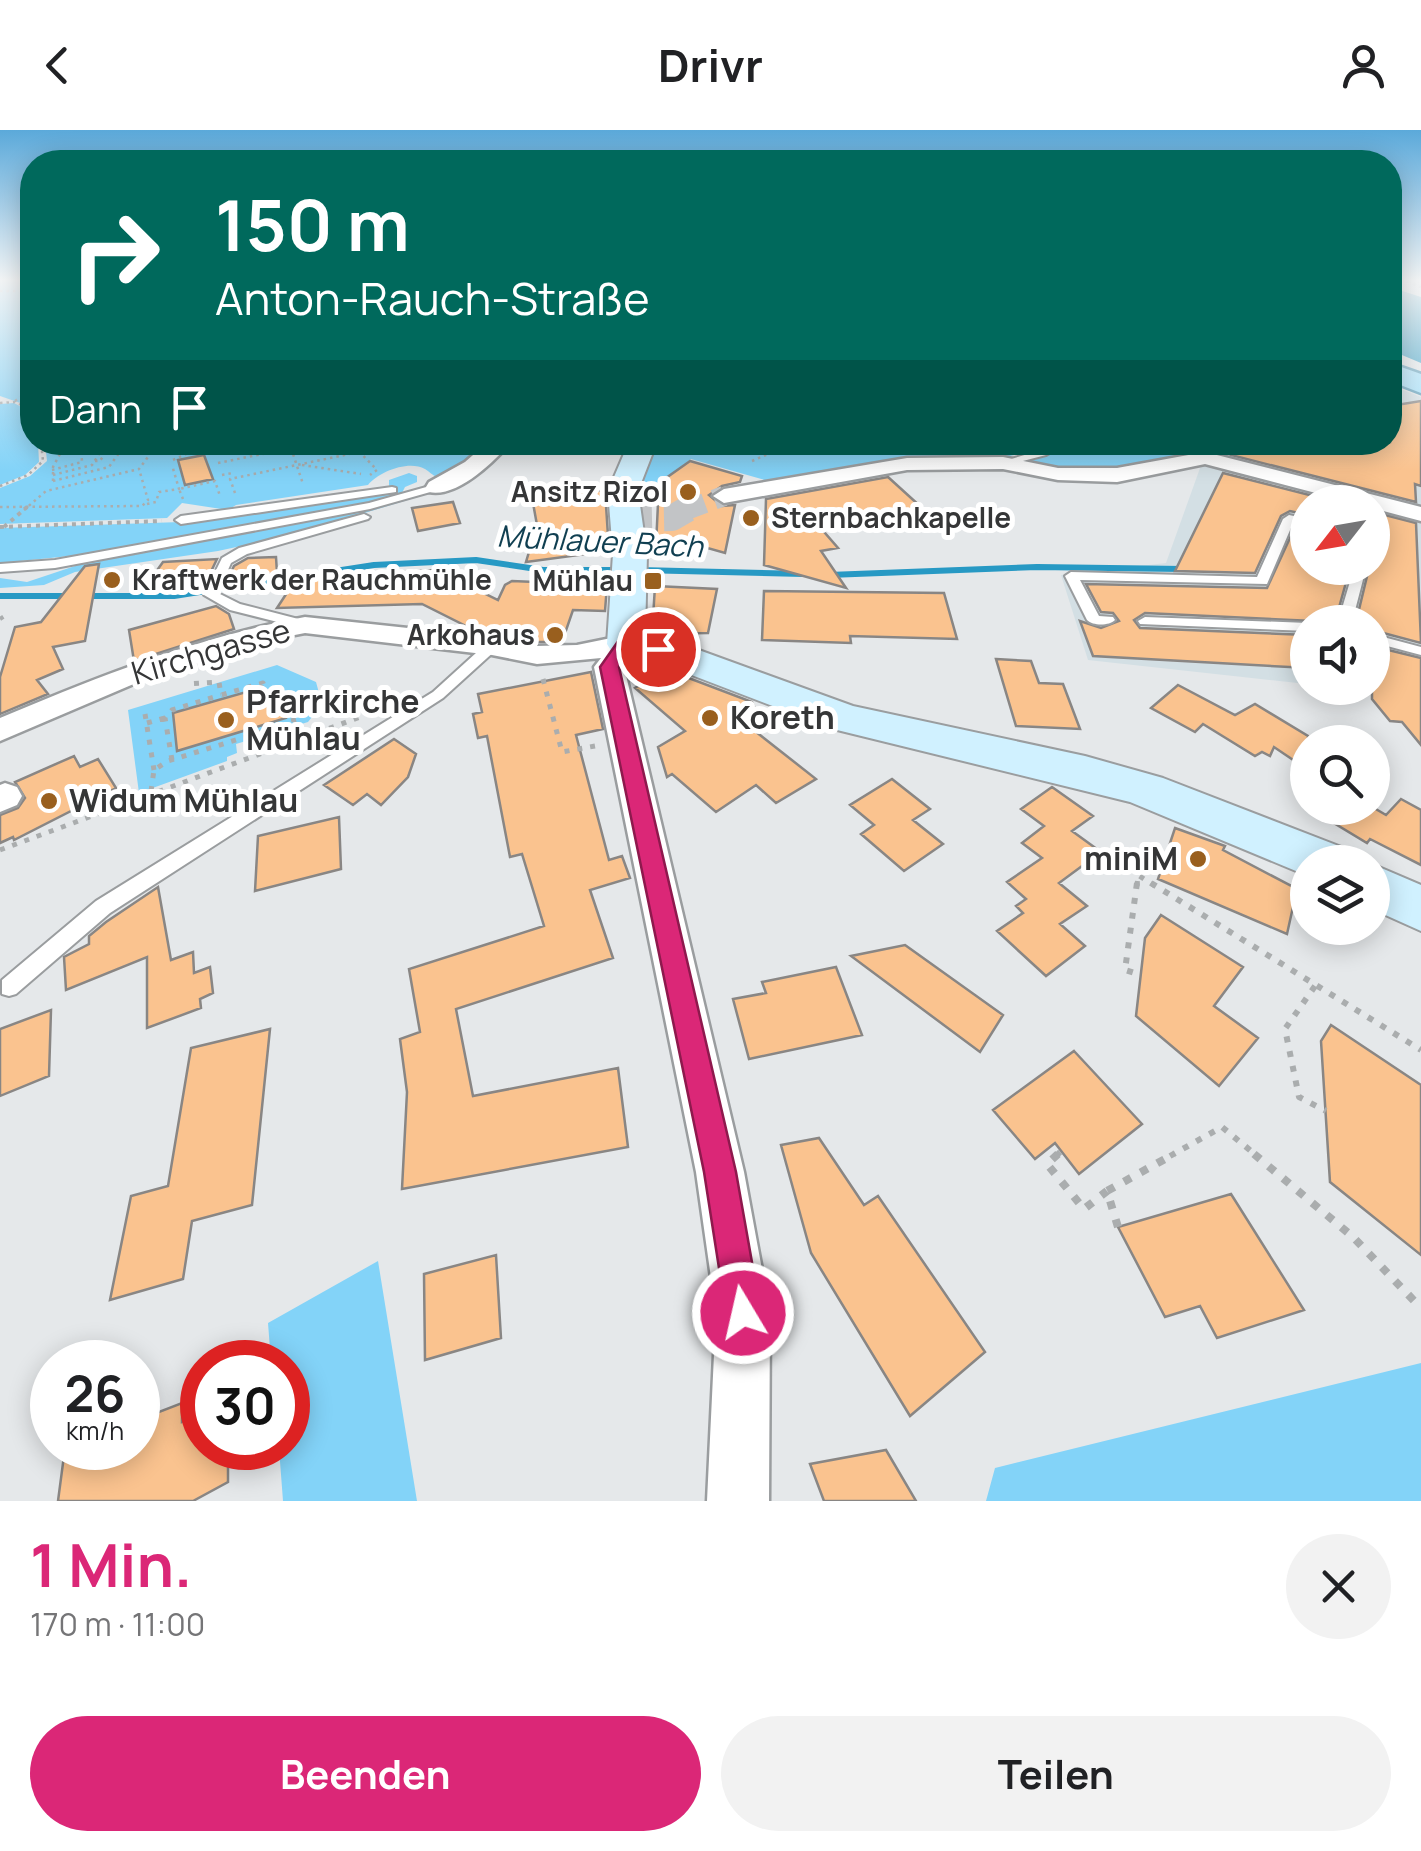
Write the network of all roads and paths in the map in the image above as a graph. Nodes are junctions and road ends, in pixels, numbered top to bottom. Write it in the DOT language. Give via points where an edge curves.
graph roads {
  1 [pos="20,398"];
  2 [pos="15,402"];
  3 [pos="0,403"];
  4 [pos="20,404"];
  5 [pos="43,455"];
  6 [pos="60,455"];
  7 [pos="83,455"];
  8 [pos="100,455"];
  9 [pos="118,455"];
  10 [pos="149,455"];
  11 [pos="187,455"];
  12 [pos="253,455"];
  13 [pos="294,455"];
  14 [pos="344,455"];
  15 [pos="487,455"];
  16 [pos="638,455"];
  17 [pos="766,455"];
  18 [pos="1034,455"];
  19 [pos="229,461"];
  20 [pos="752,461"];
  21 [pos="218,463"];
  22 [pos="1003,463"];
  23 [pos="297,464"];
  24 [pos="138,469"];
  25 [pos="53,475"];
  26 [pos="222,475"];
  27 [pos="232,477"];
  28 [pos="384,478"];
  29 [pos="215,481"];
  30 [pos="0,486"];
  31 [pos="437,487"];
  32 [pos="1290,488"];
  33 [pos="53,489"];
  34 [pos="179,489"];
  35 [pos="164,491"];
  36 [pos="306,492"];
  37 [pos="724,496"];
  38 [pos="195,500"];
  39 [pos="237,500"];
  40 [pos="208,502"];
  41 [pos="147,504"];
  42 [pos="28,506"];
  43 [pos="166,506"];
  44 [pos="0,507"];
  45 [pos="1421,514"];
  46 [pos="1390,516"];
  47 [pos="1290,518"];
  48 [pos="181,520"];
  49 [pos="2,527"];
  50 [pos="0,568"];
  51 [pos="6,615"];
  52 [pos="0,619"];
  53 [pos="1108,620"];
  54 [pos="1146,621"];
  55 [pos="306,625"];
  56 [pos="1290,626"];
  57 [pos="1390,643"];
  58 [pos="626,644"];
  59 [pos="492,646"];
  60 [pos="1421,651"];
  61 [pos="536,656"];
  62 [pos="219,682"];
  63 [pos="310,693"];
  64 [pos="222,695"];
  65 [pos="287,702"];
  66 [pos="376,711"];
  67 [pos="146,714"];
  68 [pos="165,718"];
  69 [pos="146,723"];
  70 [pos="0,730"];
  71 [pos="627,740"];
  72 [pos="172,760"];
  73 [pos="154,770"];
  74 [pos="151,792"];
  75 [pos="1290,847"];
  76 [pos="0,850"];
  77 [pos="1390,894"];
  78 [pos="1421,910"];
  79 [pos="1141,975"];
  80 [pos="1316,985"];
  81 [pos="10,987"];
  82 [pos="1421,1050"];
  83 [pos="1326,1111"];
  84 [pos="1062,1151"];
  85 [pos="1106,1191"];
  86 [pos="1118,1227"];
  87 [pos="1421,1308"];
  88 [pos="738,1501"];
  1 -- 2 [label="path"];
  2 -- 3 [label="path"];
  2 -- 4 [label="path"];
  5 -- 30 [label="path" via="28,475"];
  6 -- 25 [label="path"];
  7 -- 25 [label="path" via="79,464"];
  8 -- 25 [label="path" via="87,468"];
  9 -- 25 [label="path" via="109,467"];
  10 -- 24 [label="path"];
  11 -- 34 [label="path" via="173,462"];
  12 -- 19 [label="path"];
  13 -- 23 [label="path"];
  14 -- 23 [label="path"];
  15 -- 31 [label="street"];
  16 -- 58 [label="main road" via="622,500 631,570"];
  17 -- 20 [label="path"];
  18 -- 22 [label="lane"];
  19 -- 21 [label="path"];
  19 -- 27 [label="path"];
  22 -- 32 [label="street" via="1058,474 1117,474 1205,458"];
  22 -- 37 [label="street" via="908,464"];
  23 -- 27 [label="path"];
  23 -- 28 [label="path"];
  23 -- 36 [label="path"];
  24 -- 33 [label="path"];
  24 -- 41 [label="path"];
  25 -- 33 [label="path"];
  26 -- 27 [label="path"];
  27 -- 29 [label="path"];
  27 -- 39 [label="path"];
  29 -- 34 [label="path"];
  29 -- 40 [label="path" via="222,502"];
  31 -- 48 [label="lane"];
  31 -- 50 [label="lane" via="370,506"];
  31 -- 55 [label="lane" via="431,496 226,561 211,595"];
  33 -- 42 [label="path"];
  34 -- 35 [label="path"];
  34 -- 38 [label="path" via="182,499"];
  35 -- 41 [label="path"];
  35 -- 43 [label="path"];
  41 -- 42 [label="path"];
  42 -- 44 [label="path"];
  42 -- 49 [label="path"];
  45 -- 46 [label="street"];
  47 -- 53 [label="lane" via="1262,581 1071,576 1094,620"];
  48 -- 49 [label="path"];
  51 -- 52 [label="path"];
  54 -- 56 [label="lane"];
  55 -- 59 [label="street, Kirchgasse"];
  55 -- 70 [label="street, Kirchgasse" via="162,664"];
  57 -- 60 [label="lane"];
  58 -- 61 [label="street, Kirchgasse"];
  58 -- 71 [label="street" via="610,667"];
  58 -- 75 [label="main road" via="675,654 846,718 1138,788"];
  59 -- 61 [label="street, Kirchgasse"];
  59 -- 81 [label="lane" via="438,695 103,908"];
  61 -- 71 [label="path" via="562,752"];
  62 -- 64 [label="path"];
  63 -- 65 [label="path"];
  64 -- 65 [label="path" via="263,684 267,693 286,688"];
  64 -- 68 [label="path"];
  65 -- 72 [label="path" via="294,722"];
  66 -- 74 [label="path"];
  67 -- 69 [label="path"];
  68 -- 69 [label="path"];
  68 -- 72 [label="path"];
  69 -- 73 [label="path"];
  71 -- 88 [label="street" via="742,1302"];
  72 -- 73 [label="path"];
  73 -- 74 [label="path"];
  74 -- 76 [label="path"];
  77 -- 78 [label="main road"];
  79 -- 80 [label="path" via="1126,970 1138,875"];
  80 -- 82 [label="path"];
  80 -- 83 [label="path" via="1285,1029 1299,1097"];
  84 -- 85 [label="path" via="1046,1164 1084,1209"];
  85 -- 86 [label="path"];
  85 -- 87 [label="path" via="1222,1126 1353,1237"];
}
